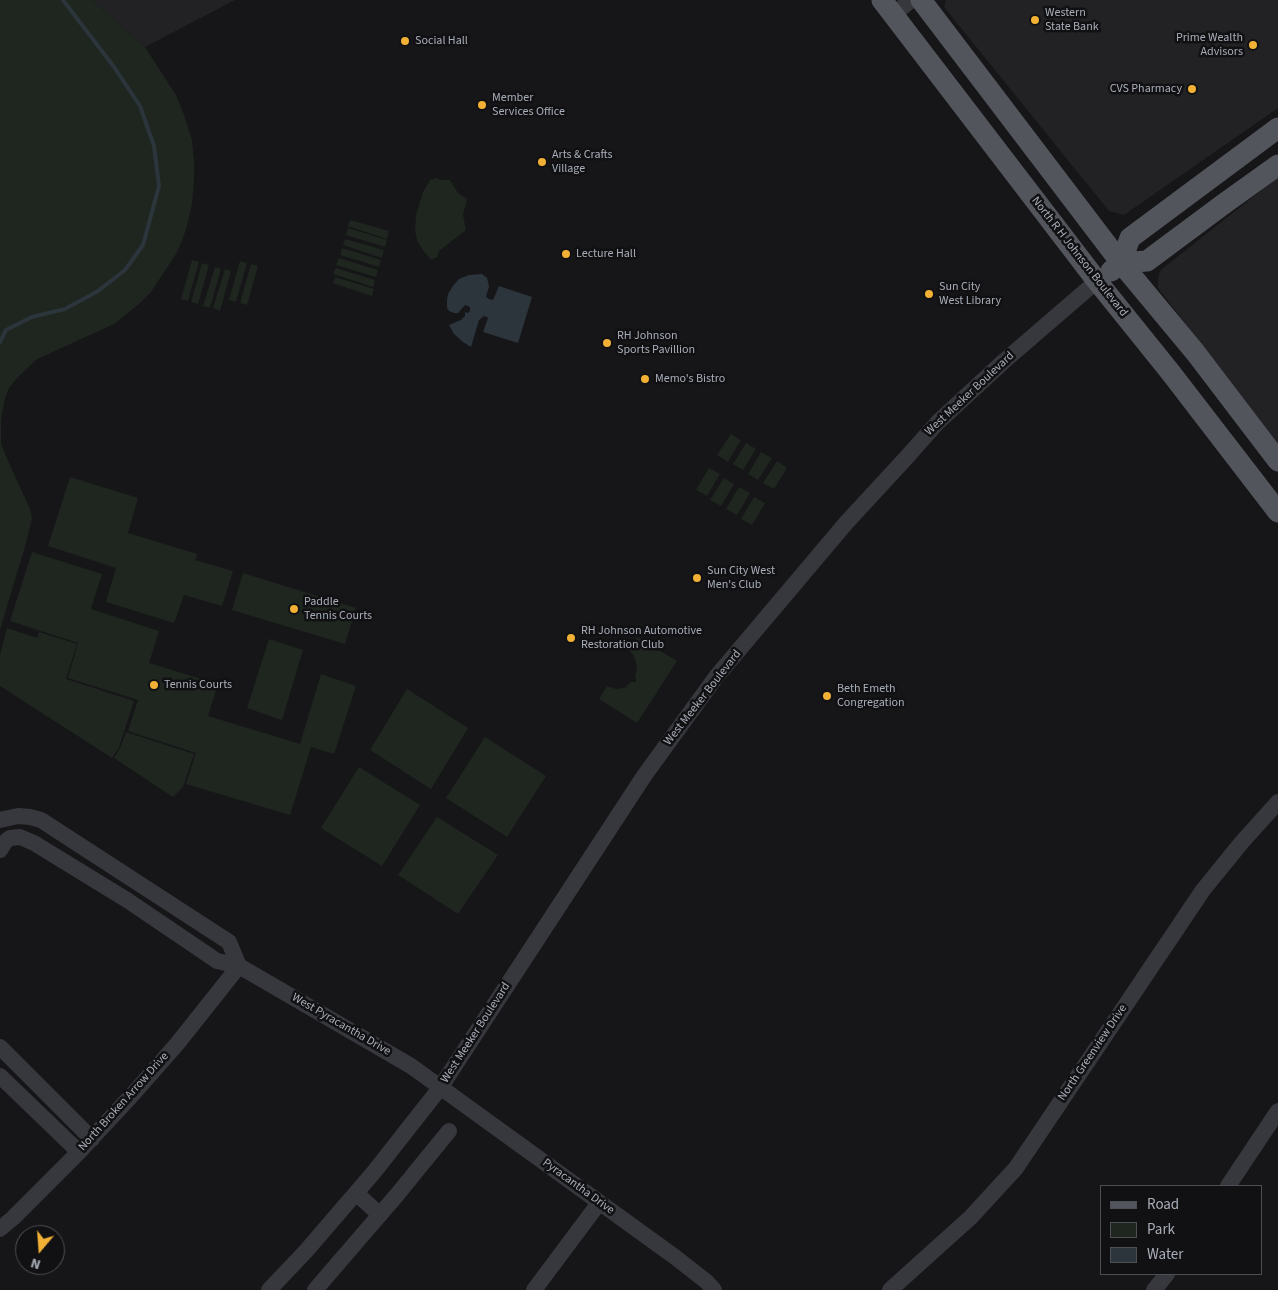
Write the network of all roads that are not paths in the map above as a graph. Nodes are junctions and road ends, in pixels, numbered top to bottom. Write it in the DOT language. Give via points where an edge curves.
graph roads {
  1 [pos="912,0"];
  2 [pos="921,0"];
  3 [pos="888,8"];
  4 [pos="1278,128"];
  5 [pos="1278,165"];
  6 [pos="1121,264"];
  7 [pos="1097,281"];
  8 [pos="1278,461"];
  9 [pos="1278,512"];
  10 [pos="1278,802"];
  11 [pos="18,816"];
  12 [pos="0,820"];
  13 [pos="20,837"];
  14 [pos="0,850"];
  15 [pos="139,883"];
  16 [pos="127,900"];
  17 [pos="239,966"];
  18 [pos="0,1047"];
  19 [pos="0,1076"];
  20 [pos="440,1088"];
  21 [pos="1278,1111"];
  22 [pos="449,1131"];
  23 [pos="92,1139"];
  24 [pos="79,1152"];
  25 [pos="1229,1185"];
  26 [pos="356,1193"];
  27 [pos="599,1203"];
  28 [pos="380,1215"];
  29 [pos="0,1229"];
  30 [pos="1166,1275"];
  31 [pos="540,1288"];
  32 [pos="269,1290"];
  33 [pos="315,1290"];
  34 [pos="714,1290"];
  35 [pos="890,1290"];
  36 [pos="1154,1290"];
  1 -- 3 [label="street"];
  2 -- 6 [label="main road"];
  3 -- 7 [label="main road, North R H Johnson Boulevard"];
  4 -- 6 [label="main road" via="1130,238"];
  5 -- 6 [label="main road, West Meeker Boulevard" via="1147,261"];
  6 -- 7 [label="main road, West Meeker Boulevard"];
  6 -- 8 [label="main road" via="1195,352"];
  7 -- 9 [label="main road, North R H Johnson Boulevard"];
  7 -- 20 [label="street, West Meeker Boulevard" via="938,422 846,523 716,677 644,776"];
  10 -- 35 [label="street, North Greenview Drive" via="1203,890 1016,1168 971,1217"];
  11 -- 12 [label="street"];
  11 -- 13 [label="street"];
  11 -- 15 [label="street" via="41,820"];
  13 -- 14 [label="street" via="10,838"];
  13 -- 16 [label="street, West Pyracantha Drive"];
  15 -- 16 [label="street"];
  15 -- 17 [label="street" via="229,942"];
  16 -- 17 [label="street, West Pyracantha Drive" via="217,961"];
  17 -- 20 [label="street, West Pyracantha Drive" via="411,1066"];
  17 -- 23 [label="street, North Broken Arrow Drive" via="177,1044"];
  18 -- 23 [label="street"];
  19 -- 24 [label="street"];
  20 -- 26 [label="street, West Meeker Boulevard"];
  20 -- 27 [label="street, Pyracantha Drive"];
  21 -- 25 [label="street"];
  22 -- 28 [label="street"];
  23 -- 24 [label="street, North Broken Arrow Drive"];
  24 -- 29 [label="street, North Broken Arrow Drive"];
  26 -- 28 [label="street"];
  26 -- 32 [label="street, West Meeker Boulevard"];
  27 -- 31 [label="street"];
  27 -- 34 [label="street, Pyracantha Drive" via="675,1257"];
  28 -- 33 [label="street"];
  30 -- 36 [label="street"];
}
